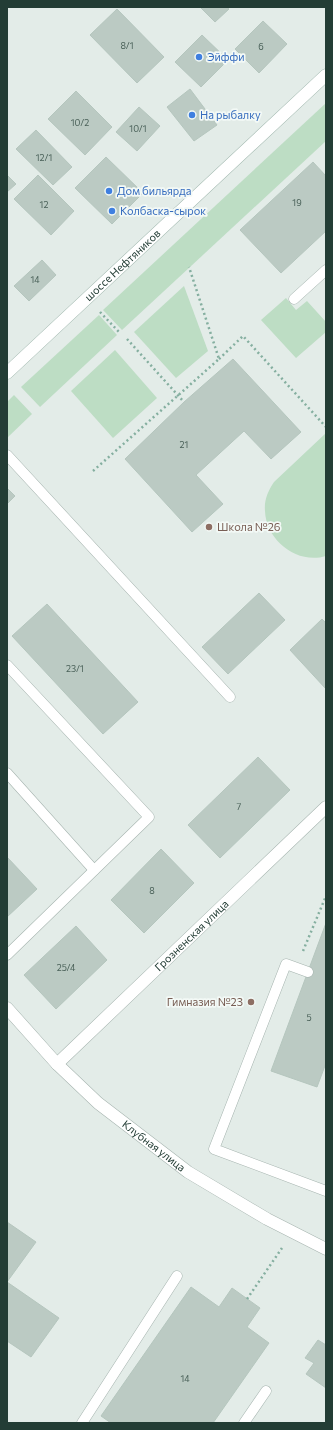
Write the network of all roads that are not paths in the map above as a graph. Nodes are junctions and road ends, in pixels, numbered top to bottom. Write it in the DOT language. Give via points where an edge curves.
graph roads {
  1 [pos="326,75"];
  2 [pos="326,270"];
  3 [pos="294,299"];
  4 [pos="7,372"];
  5 [pos="7,455"];
  6 [pos="7,665"];
  7 [pos="230,697"];
  8 [pos="7,773"];
  9 [pos="326,807"];
  10 [pos="94,870"];
  11 [pos="7,955"];
  12 [pos="308,972"];
  13 [pos="7,1008"];
  14 [pos="57,1064"];
  15 [pos="326,1191"];
  16 [pos="326,1249"];
  17 [pos="177,1276"];
  18 [pos="266,1391"];
  19 [pos="82,1423"];
  20 [pos="244,1423"];
  1 -- 4 [label="street, шоссе Нефтяников"];
  2 -- 3 [label="lane"];
  5 -- 7 [label="lane"];
  6 -- 10 [label="lane" via="149,816"];
  8 -- 10 [label="lane"];
  9 -- 14 [label="street, Грозненская улица"];
  10 -- 11 [label="lane"];
  12 -- 15 [label="lane" via="286,964 214,1149"];
  13 -- 14 [label="street, Клубная улица"];
  14 -- 16 [label="street, Клубная улица" via="98,1103 188,1172 291,1232"];
  17 -- 19 [label="lane"];
  18 -- 20 [label="lane"];
}
